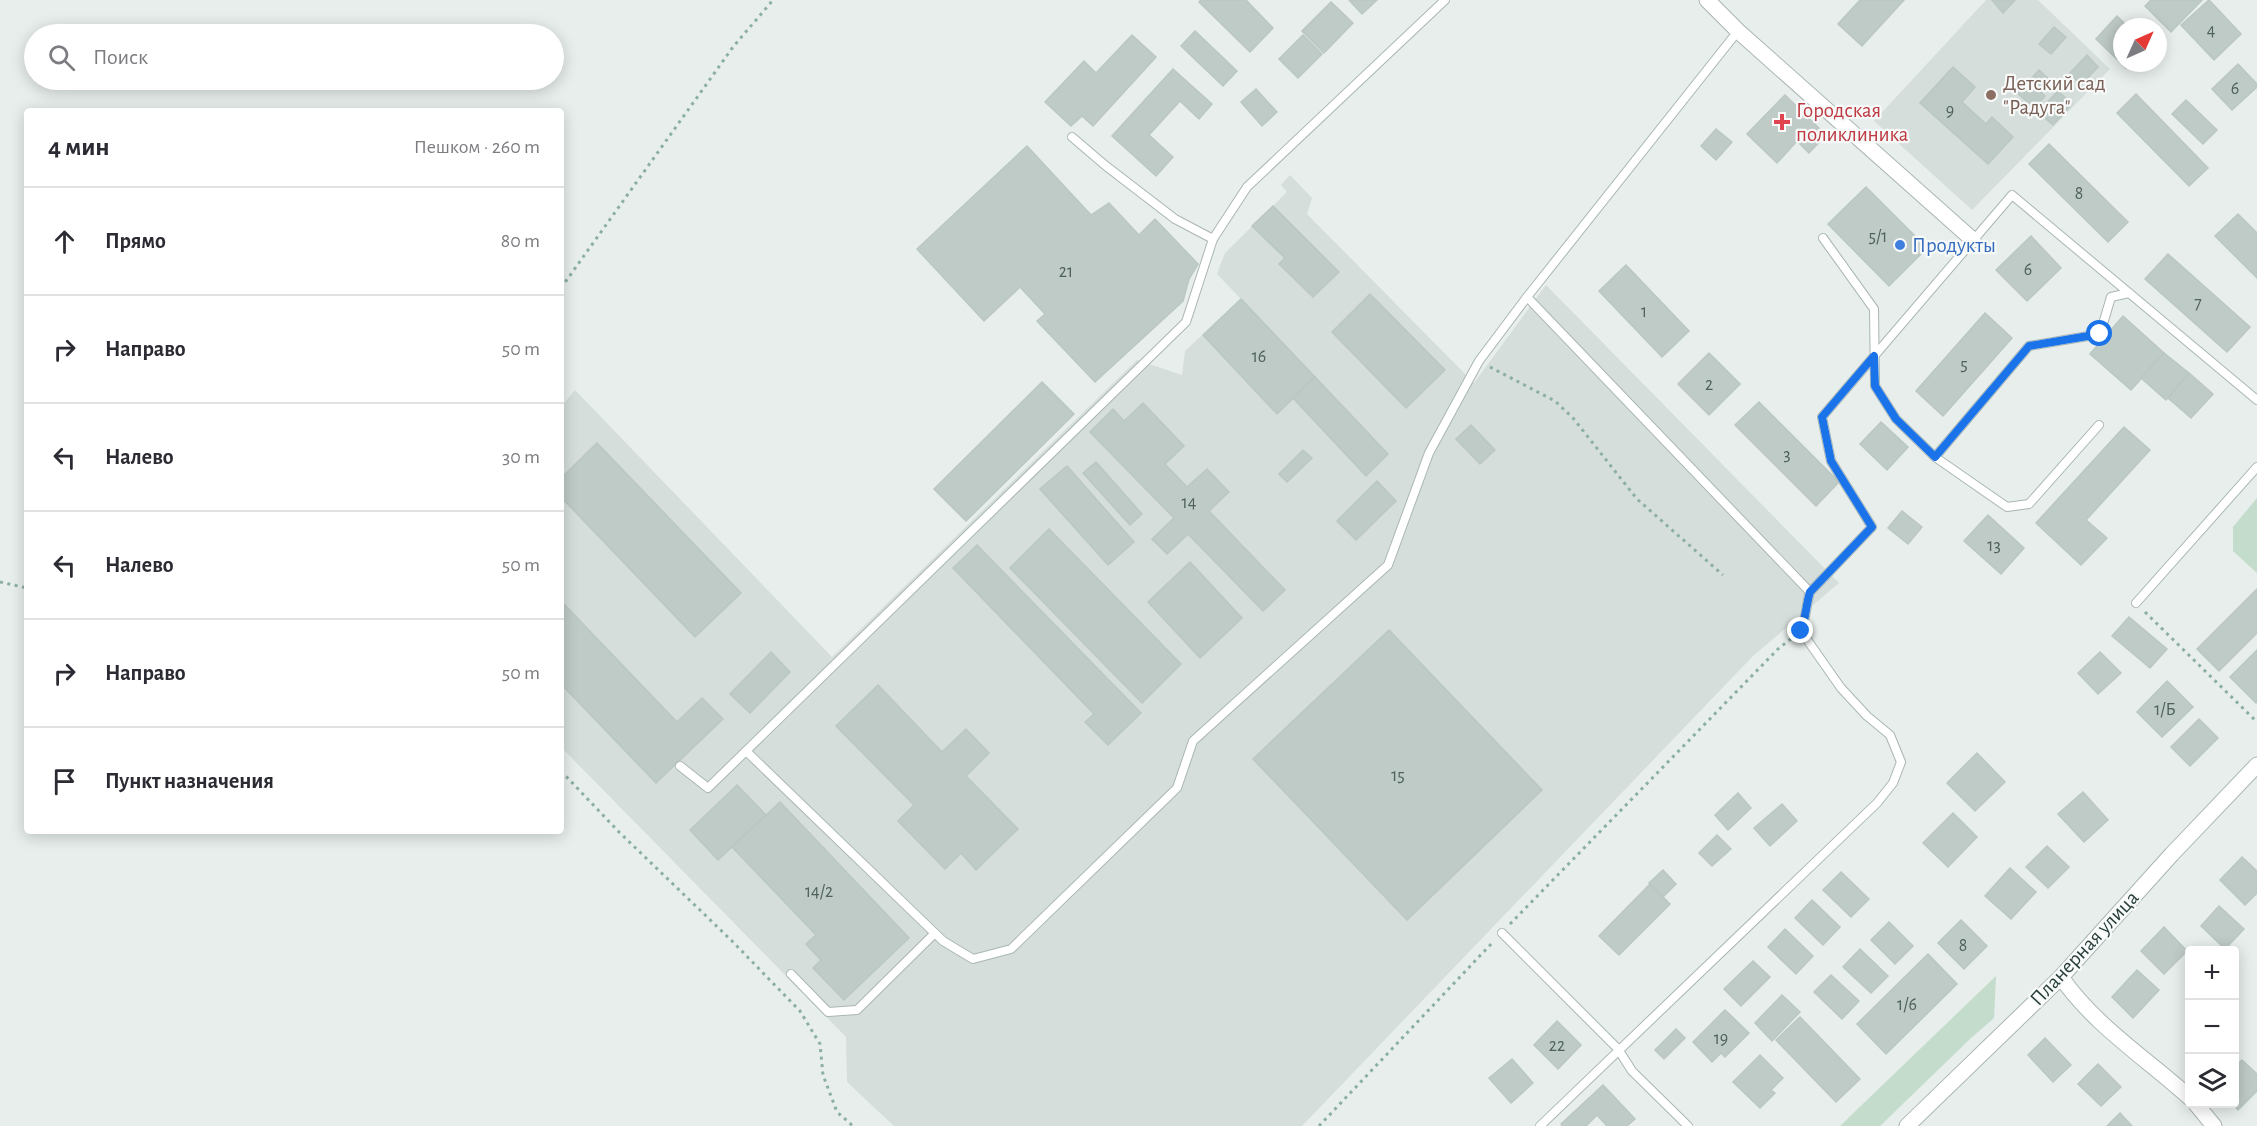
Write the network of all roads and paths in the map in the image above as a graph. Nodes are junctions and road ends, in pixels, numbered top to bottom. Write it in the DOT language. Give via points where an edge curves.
graph roads {
  1 [pos="773,0"];
  2 [pos="1445,0"];
  3 [pos="1707,0"];
  4 [pos="1738,31"];
  5 [pos="1072,137"];
  6 [pos="1823,238"];
  7 [pos="1213,239"];
  8 [pos="1973,240"];
  9 [pos="564,284"];
  10 [pos="2129,292"];
  11 [pos="1527,297"];
  12 [pos="1874,356"];
  13 [pos="1479,361"];
  14 [pos="2257,400"];
  15 [pos="2099,425"];
  16 [pos="1935,457"];
  17 [pos="2257,467"];
  18 [pos="1723,575"];
  19 [pos="0,582"];
  20 [pos="24,587"];
  21 [pos="1810,592"];
  22 [pos="2136,603"];
  23 [pos="1801,631"];
  24 [pos="2257,722"];
  25 [pos="746,751"];
  26 [pos="2257,765"];
  27 [pos="680,766"];
  28 [pos="564,774"];
  29 [pos="1502,933"];
  30 [pos="934,934"];
  31 [pos="791,974"];
  32 [pos="2061,977"];
  33 [pos="1618,1049"];
  34 [pos="2185,1094"];
  35 [pos="2199,1108"];
  36 [pos="853,1126"];
  37 [pos="1319,1126"];
  38 [pos="1540,1126"];
  39 [pos="1688,1126"];
  40 [pos="1906,1126"];
  41 [pos="2214,1126"];
  1 -- 9 [label="path" via="733,47"];
  2 -- 7 [label="lane" via="1247,188"];
  3 -- 4 [label="street"];
  4 -- 8 [label="street"];
  4 -- 11 [label="lane"];
  5 -- 7 [label="lane" via="1175,219"];
  6 -- 12 [label="lane" via="1874,309"];
  7 -- 25 [label="lane" via="1186,322"];
  8 -- 10 [label="lane" via="2012,195"];
  8 -- 12 [label="lane"];
  10 -- 14 [label="lane"];
  10 -- 16 [label="lane" via="2111,297 2100,334 2029,346"];
  11 -- 13 [label="lane"];
  11 -- 21 [label="lane"];
  12 -- 16 [label="lane" via="1875,386 1896,419"];
  12 -- 21 [label="lane" via="1822,417 1831,461 1872,527"];
  13 -- 18 [label="path" via="1555,401 1637,499"];
  13 -- 30 [label="lane" via="1429,453 1388,565 1193,741 1177,788 1011,949 973,959"];
  15 -- 16 [label="lane" via="2029,504 2007,507"];
  17 -- 22 [label="lane"];
  19 -- 20 [label="path"];
  21 -- 23 [label="lane"];
  22 -- 24 [label="path"];
  23 -- 29 [label="path" via="1778,649"];
  23 -- 33 [label="lane" via="1841,688 1890,735 1901,762 1893,783 1877,803"];
  25 -- 27 [label="lane" via="708,788"];
  25 -- 30 [label="lane"];
  26 -- 32 [label="street, Планерная улица"];
  28 -- 36 [label="path" via="800,1011 820,1044 823,1076 837,1112"];
  29 -- 33 [label="lane"];
  29 -- 37 [label="path"];
  30 -- 31 [label="lane" via="857,1010 828,1012"];
  32 -- 34 [label="street" via="2105,1026"];
  32 -- 40 [label="street, Планерная улица"];
  33 -- 38 [label="lane"];
  33 -- 39 [label="lane" via="1632,1071"];
  35 -- 41 [label="street"];
}
